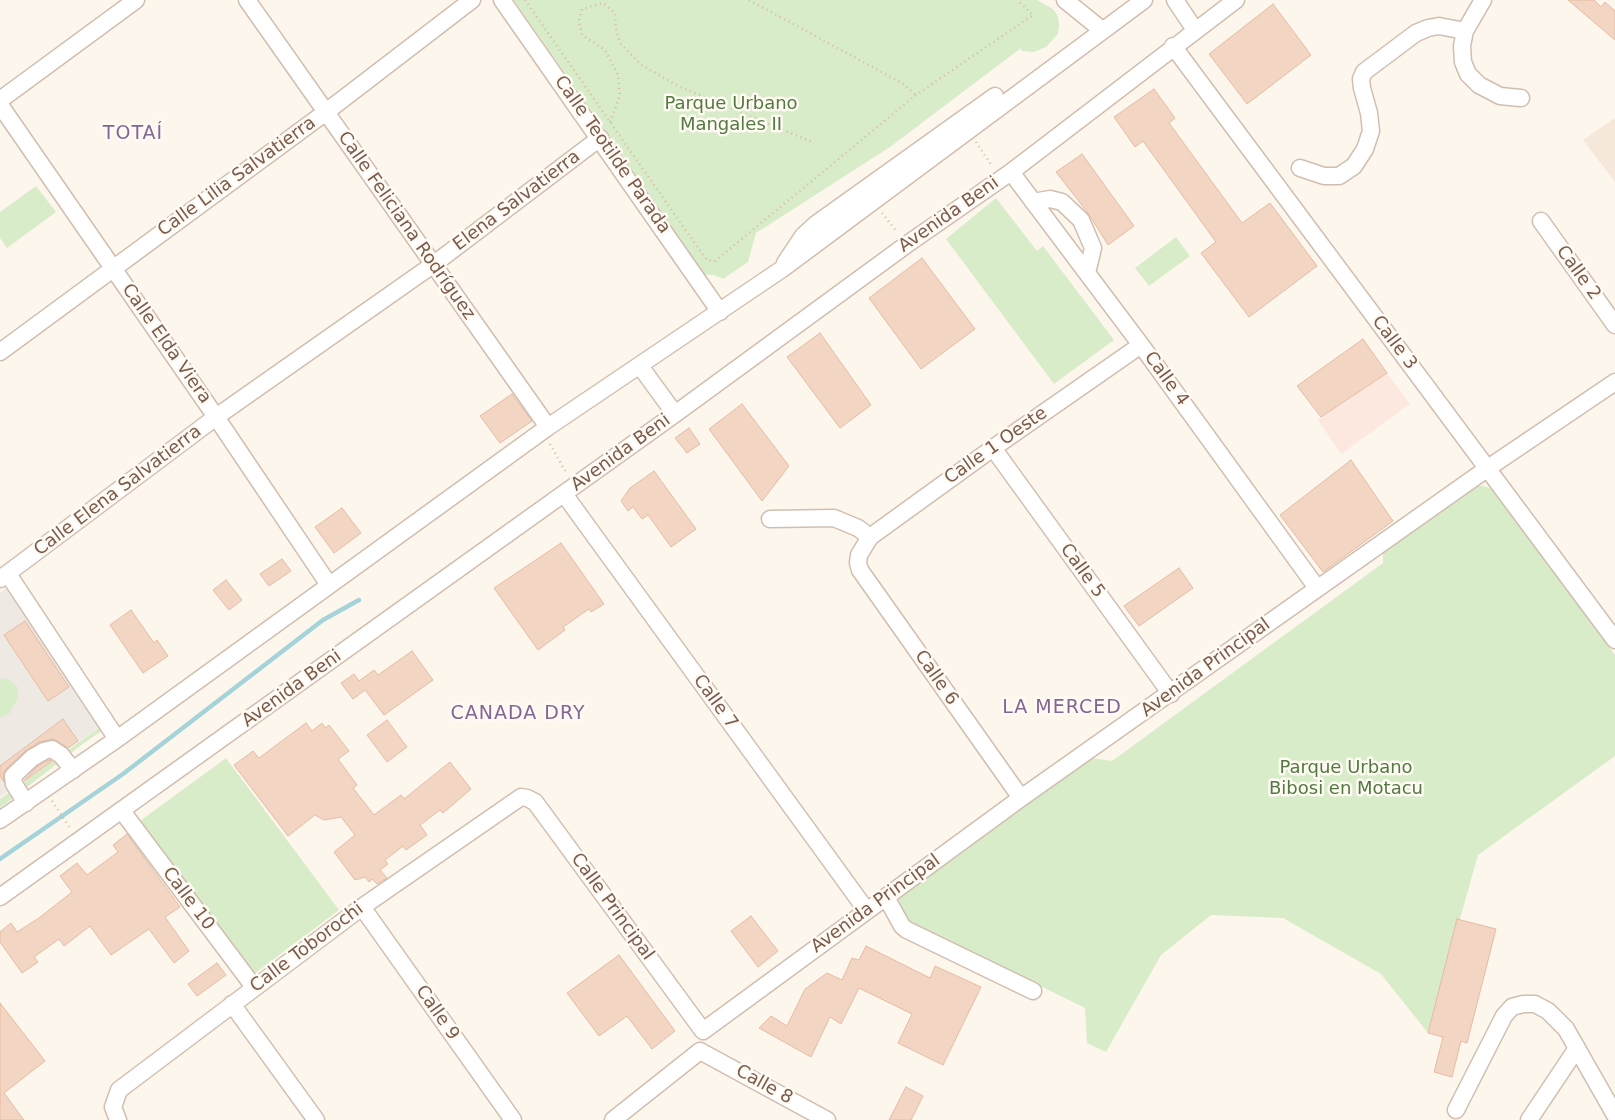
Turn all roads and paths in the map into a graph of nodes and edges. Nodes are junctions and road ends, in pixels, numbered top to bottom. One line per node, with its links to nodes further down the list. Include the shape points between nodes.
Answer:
1 (136, 0): 19 (street)
2 (246, 0): 21 (street, Calle Feliciana Rodríguez)
3 (472, 0): 21 (street, Calle Lilia Salvatierra)
4 (502, 0): 23 (street, Calle Teotilde Parada)
5 (525, 0): 22 (path)
6 (749, 0): 17 (path, via 902,83)
7 (1016, 0): 17 (path, via 1033,15)
8 (1065, 0): 13 (street)
9 (1144, 0): 13 (street)
10 (1175, 0): 14 (street)
11 (1236, 0): 14 (street, Avenida Beni)
12 (1483, 0): 15 (street)
13 (1102, 30): 36 (street)
14 (1195, 30): 16 (street, Avenida Beni)
15 (1465, 32): 18 (street, via 1463,62 1468,74 1478,85 1500,96); 26 (street, via 1439,26 1428,28 1416,33 1364,72 1362,88 1371,132 1354,166 1339,176 1324,176)
16 (1173, 46): 28 (street, Avenida Beni); 46 (street, Calle 3)
17 (916, 95): 22 (path, via 715,260 707,260)
18 (1521, 98)
19 (0, 100)
20 (0, 105): 34 (street, Calle Elda Viera)
21 (326, 112): 33 (street, Calle Feliciana Rodríguez); 34 (street, Calle Lilia Salvatierra)
22 (610, 122): 25 (path, via 620,96 618,75 605,50 582,35 579,20 582,9 603,3 615,14 621,44 640,64 678,86)
23 (600, 138): 33 (street, Elena Salvatierra); 36 (street, Calle Teotilde Parada)
24 (974, 139): 27 (path)
25 (812, 142)
26 (1300, 168)
27 (995, 170)
28 (1011, 172): 29 (street, Calle 4); 42 (street, Avenida Beni)
29 (1033, 202): 35 (street, Calle 4); 35 (street, via 1050,199 1062,202 1081,220 1093,248)
30 (879, 209): 32 (path)
31 (1541, 221): 37 (street, Calle 2)
32 (898, 234)
33 (434, 264): 43 (street, Calle Elena Salvatierra); 44 (street, Calle Feliciana Rodríguez)
34 (113, 268): 39 (street, Calle Lilia Salvatierra); 43 (street, Calle Elda Viera)
35 (1087, 273): 38 (street, Calle 4)
36 (720, 312): 40 (street)
37 (1615, 325)
38 (1141, 345): 45 (street, Calle 1 Oeste); 53 (street, Calle 4)
39 (0, 352)
40 (640, 366): 42 (street); 44 (street)
41 (1615, 382): 46 (street, Avenida Principal)
42 (675, 414): 47 (street, Avenida Beni)
43 (216, 417): 51 (street, Calle Elena Salvatierra); 52 (street, Calle Elda Viera)
44 (546, 430): 47 (path); 52 (street)
45 (993, 448): 49 (street, Calle 1 Oeste); 55 (street, Calle 5)
46 (1488, 468): 53 (street, Avenida Principal); 54 (street, Calle 3)
47 (569, 490): 62 (street, Avenida Beni); 69 (street, Calle 7)
48 (770, 519): 49 (street, via 834,518)
49 (870, 537): 50 (street, Calle 1 Oeste)
50 (859, 555): 59 (street, Calle 6, via 860,570)
51 (4, 577): 56 (street)
52 (329, 585): 56 (street)
53 (1317, 588): 55 (street, Avenida Principal)
54 (1615, 640)
55 (1171, 694): 59 (street, Avenida Principal)
56 (117, 739): 57 (street)
57 (73, 770): 61 (street); 61 (street, via 52,749 32,758 13,776)
58 (49, 797): 65 (path)
59 (1021, 798): 67 (street, Avenida Principal)
60 (513, 802): 68 (street, Calle Toborochi); 73 (street, Calle Principal, via 521,797 535,802)
61 (24, 805): 63 (street); 64 (street)
62 (122, 811): 66 (street, Avenida Beni); 70 (street, Calle 10)
63 (0, 820)
64 (0, 825)
65 (72, 832)
66 (0, 897)
67 (886, 897): 69 (street, Avenida Principal); 71 (street, via 907,930)
68 (362, 907): 70 (street, Calle Toborochi); 80 (street, Calle 9)
69 (867, 911): 73 (street, Avenida Principal)
70 (254, 987): 72 (street, Calle Toborochi)
71 (1033, 991)
72 (232, 1004): 77 (street, Calle Toborochi, via 119,1090); 79 (street)
73 (703, 1031): 75 (street)
74 (1577, 1048): 76 (street, via 1566,1029 1548,1011 1534,1004 1512,1007 1504,1016); 78 (street); 83 (street)
75 (700, 1051): 81 (street); 82 (street, Calle 8)
76 (1456, 1110)
77 (115, 1114)
78 (1615, 1115)
79 (316, 1120)
80 (513, 1120)
81 (613, 1120)
82 (827, 1120)
83 (1529, 1120)

